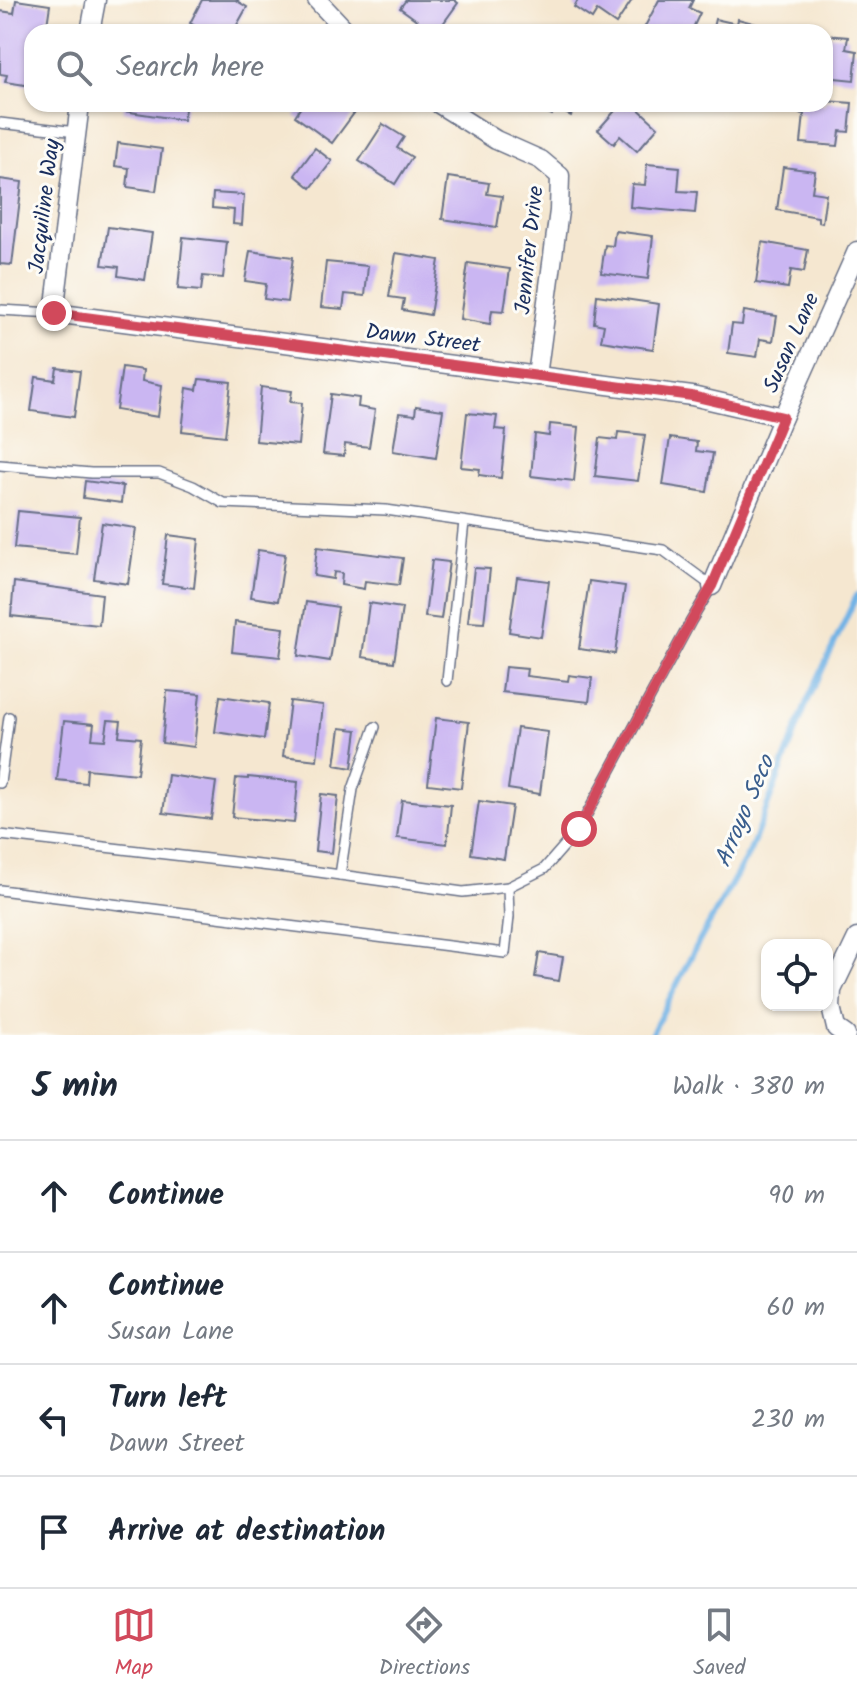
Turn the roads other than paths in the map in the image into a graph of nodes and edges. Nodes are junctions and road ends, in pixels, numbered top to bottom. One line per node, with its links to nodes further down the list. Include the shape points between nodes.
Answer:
1 (96, 0): 3 (street)
2 (317, 0): 4 (street)
3 (92, 24)
4 (340, 24)
5 (79, 112): 8 (street, Jacquiline Way)
6 (452, 112): 12 (street, Jennifer Drive, via 541,160 560,176)
7 (0, 123): 8 (lane)
8 (76, 132): 11 (street, Jacquiline Way)
9 (857, 251): 13 (street, Susan Lane)
10 (0, 310): 11 (lane)
11 (54, 313): 12 (street, Dawn Street)
12 (537, 376): 13 (street, Dawn Street, via 692,396)
13 (783, 417): 16 (street, Susan Lane)
14 (0, 465): 15 (lane, via 159,473 223,503 386,510)
15 (464, 522): 16 (lane, via 663,550); 17 (lane)
16 (712, 586): 23 (lane, via 579,829 544,869)
17 (447, 681)
18 (9, 717): 20 (lane)
19 (375, 727): 22 (lane, via 353,789)
20 (0, 783)
21 (0, 835): 22 (lane)
22 (340, 875): 23 (lane, via 463,892)
23 (508, 887): 24 (lane, via 505,953)
24 (0, 890)
25 (857, 938): 26 (street, via 832,990 836,1028)
26 (846, 1035)

